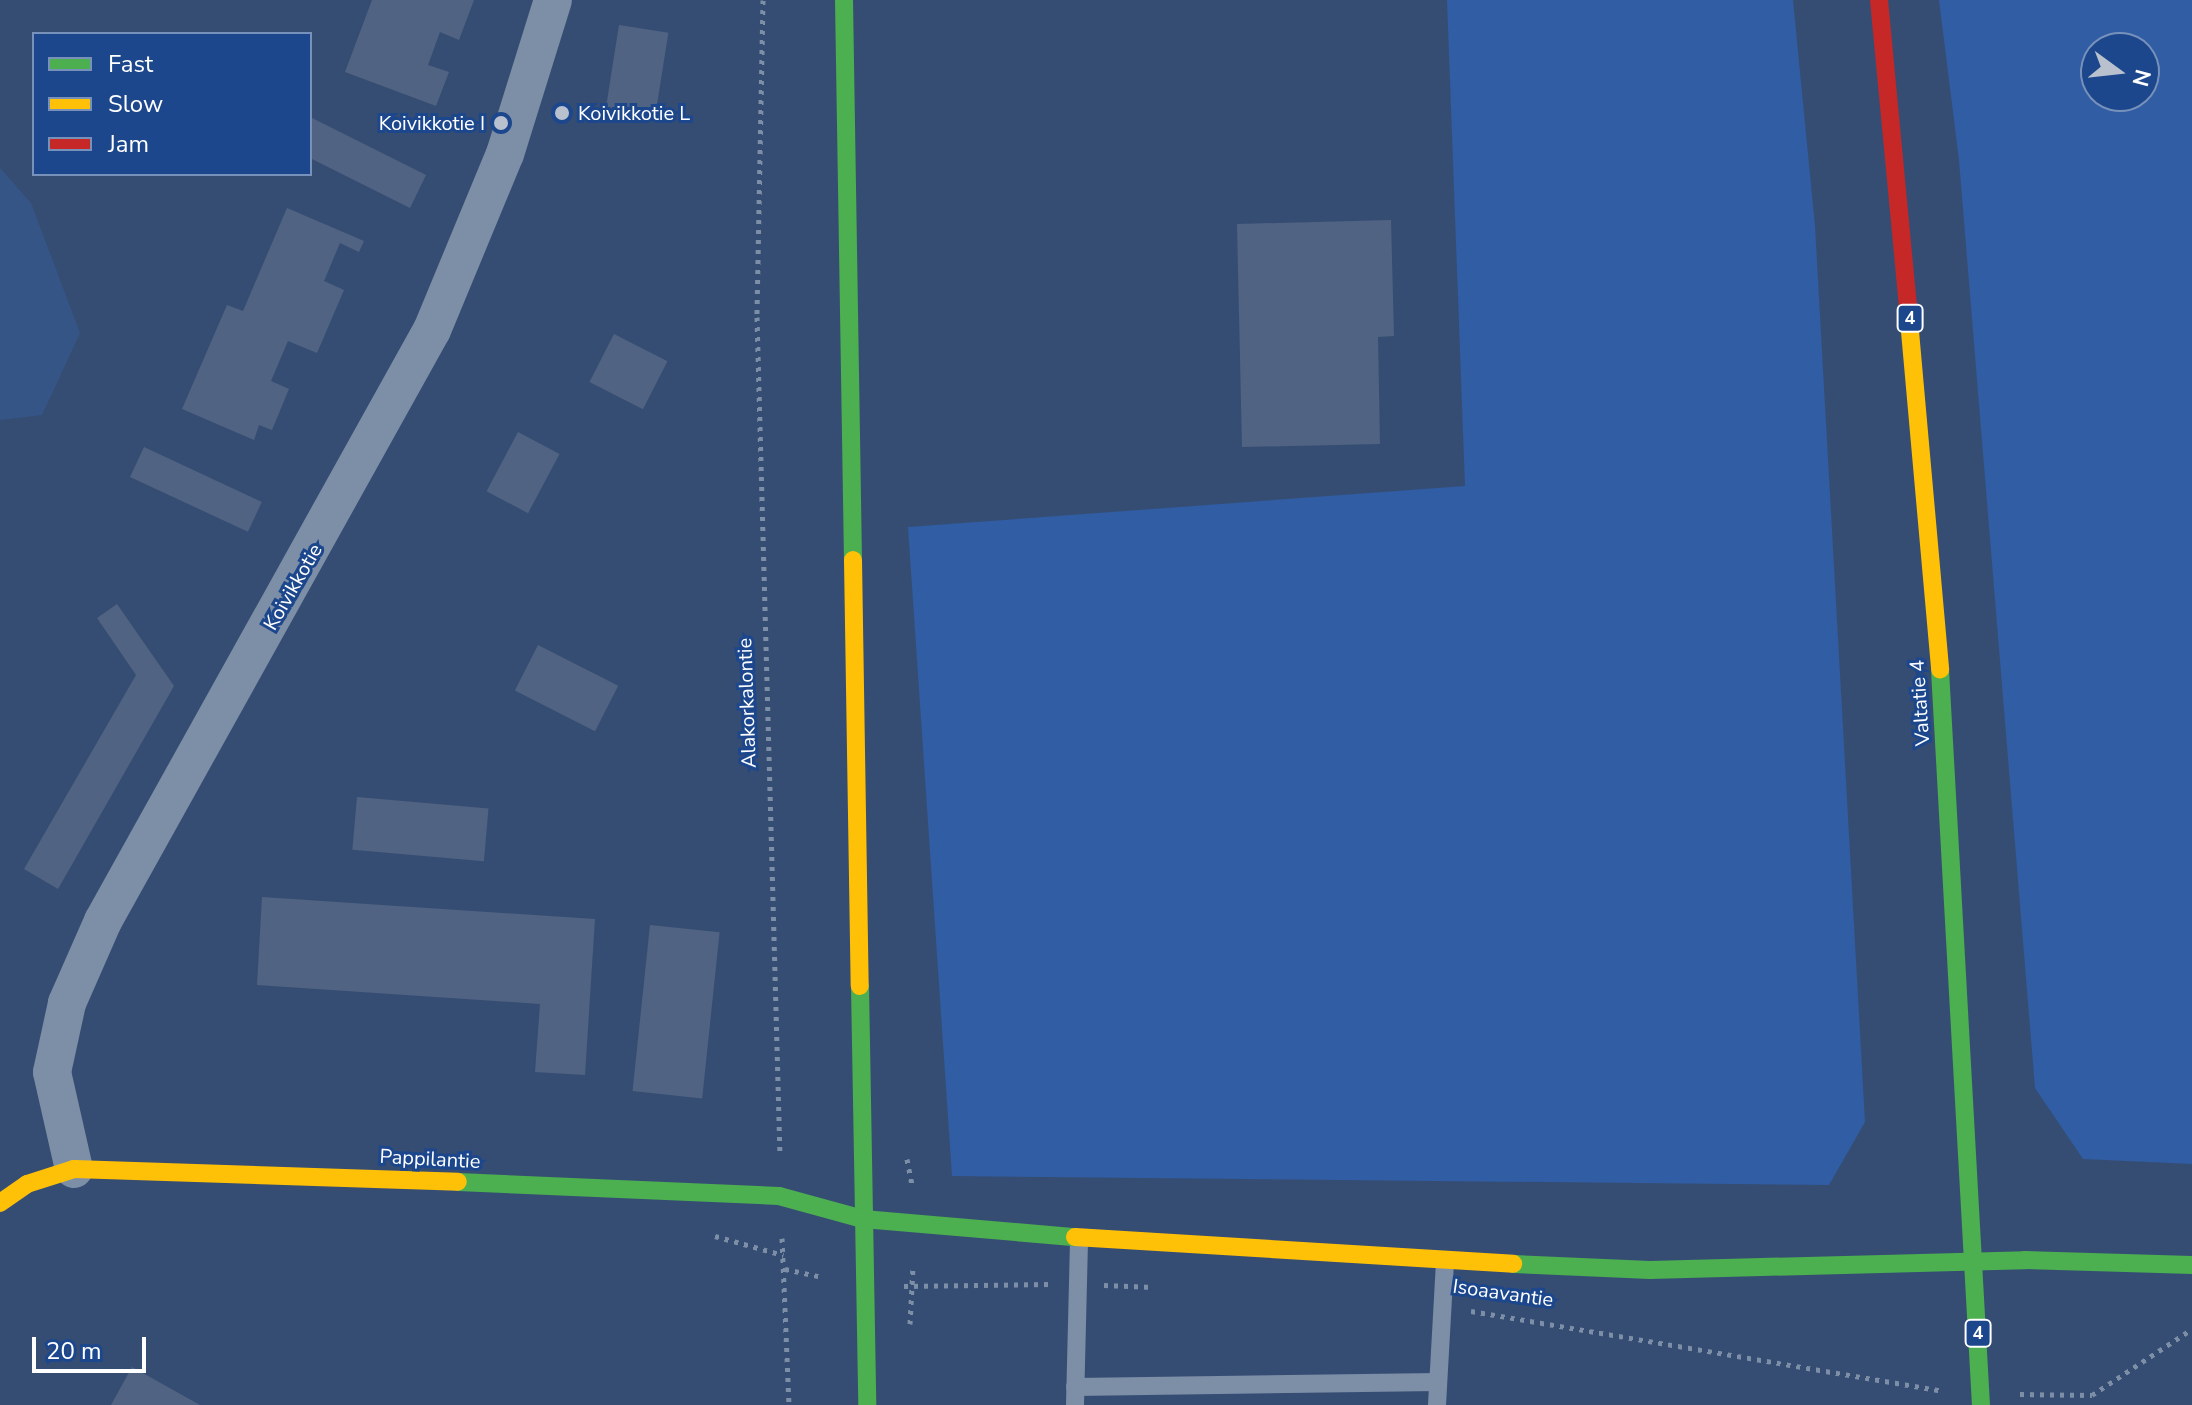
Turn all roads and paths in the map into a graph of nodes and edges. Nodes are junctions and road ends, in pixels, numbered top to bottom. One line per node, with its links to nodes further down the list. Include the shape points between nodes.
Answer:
1 (553, 0): 5 (street, Koivikkotie, via 505,154 432,330 103,921 67,1003 52,1072)
2 (763, 0): 6 (path, Alakorkalontie, via 757,317)
3 (844, 0): 8 (main road)
4 (1879, 0): 11 (main road, Valtatie 4 / 4, via 1938,636)
5 (74, 1169): 6 (main road, Pappilantie); 7 (main road, Pappilantie, via 27,1184)
6 (779, 1196): 8 (main road, Pappilantie); 13 (path, Alakorkalontie)
7 (0, 1203)
8 (863, 1219): 9 (main road, Isoaavantie); 15 (main road)
9 (1079, 1235): 10 (main road, Isoaavantie); 14 (lane)
10 (1445, 1261): 11 (main road, Isoaavantie, via 1650,1270); 17 (lane)
11 (1976, 1261): 12 (main road, Isoaavantie); 21 (main road, Valtatie 4 / 4)
12 (2192, 1265)
13 (785, 1269): 15 (path); 22 (path, Alakorkalontie)
14 (1077, 1283): 15 (path); 16 (path); 20 (lane)
15 (865, 1286): 23 (main road)
16 (1169, 1288)
17 (1443, 1307): 19 (lane); 21 (path, Isoaavantie, via 1591,1327)
18 (2192, 1329): 21 (path, Isoaavantie, via 2092,1395)
19 (1438, 1382): 20 (lane); 24 (lane)
20 (1075, 1396)
21 (1980, 1399)
22 (789, 1405)
23 (867, 1405)
24 (1437, 1405)

